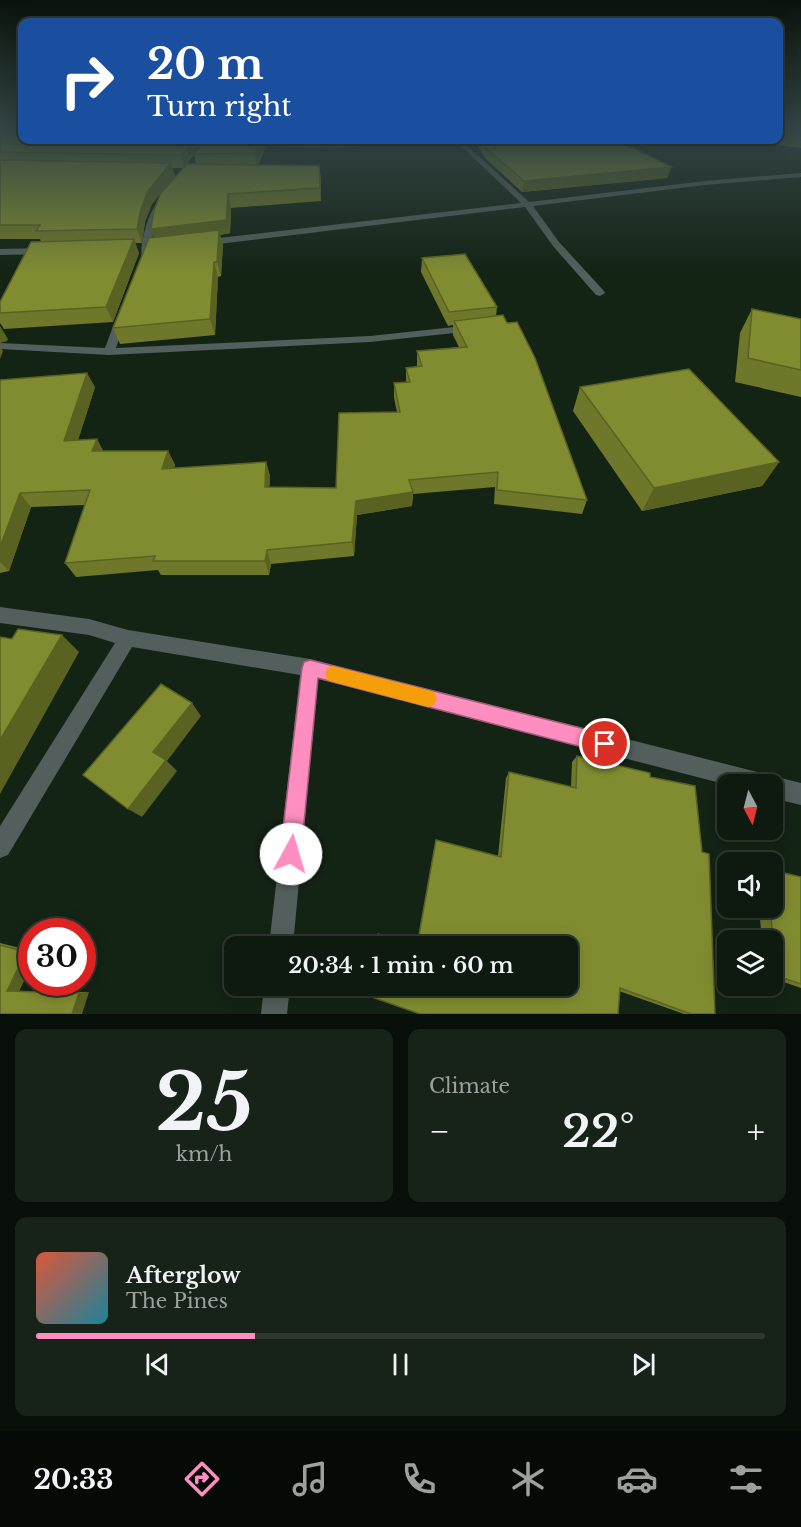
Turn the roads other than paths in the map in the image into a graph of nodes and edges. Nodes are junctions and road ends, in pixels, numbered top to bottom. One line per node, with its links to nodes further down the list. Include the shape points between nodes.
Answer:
1 (500, 179): 4 (street)
2 (749, 179): 4 (street)
3 (163, 195): 8 (street, via 150,227)
4 (529, 206): 5 (street); 12 (street)
5 (190, 244)
6 (159, 247): 8 (street)
7 (136, 248): 8 (street)
8 (148, 248): 11 (street)
9 (57, 250): 10 (street)
10 (0, 252)
11 (140, 269)
12 (600, 293)
13 (124, 310): 16 (street)
14 (489, 326): 16 (street, via 370,339)
15 (0, 345): 16 (street)
16 (109, 352)
17 (0, 615): 18 (street, via 89,627)
18 (128, 638): 19 (street); 23 (street)
19 (310, 668): 20 (street); 24 (street)
20 (725, 774)
21 (783, 790): 22 (street)
22 (801, 794)
23 (0, 848)
24 (282, 936)
25 (276, 996): 26 (street)
26 (274, 1014)

